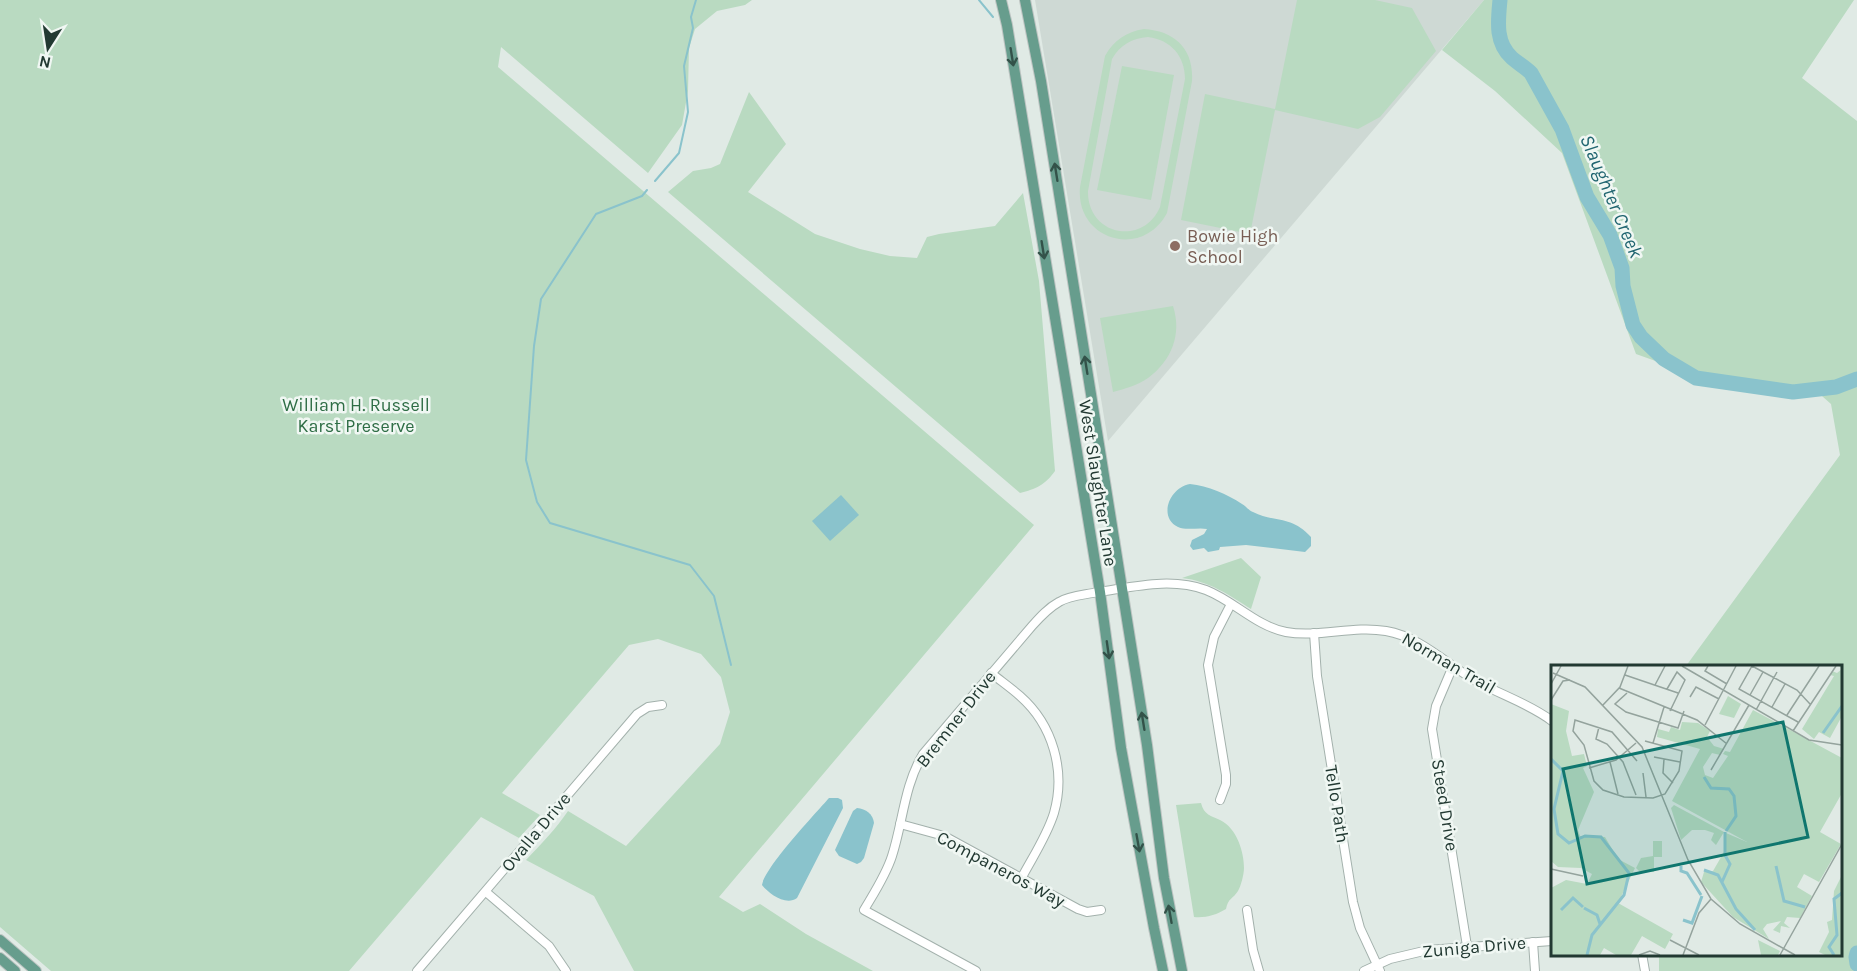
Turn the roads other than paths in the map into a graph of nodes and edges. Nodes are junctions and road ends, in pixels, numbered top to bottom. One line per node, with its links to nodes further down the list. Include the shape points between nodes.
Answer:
1 (1001, 0): 4 (main road, West Slaughter Lane)
2 (1025, 0): 3 (main road, West Slaughter Lane)
3 (1029, 21): 4 (main road); 5 (main road, West Slaughter Lane, one-way to 3)
4 (1007, 25): 6 (main road, West Slaughter Lane, one-way to 6)
5 (1121, 589): 6 (street, Norman Trail); 7 (street, Norman Trail, via 1177,584 1206,590); 16 (main road, West Slaughter Lane, one-way to 5)
6 (1100, 592): 10 (street, Bremner Drive, via 1059,601); 17 (main road, West Slaughter Lane, one-way to 17, via 1121,748)
7 (1231, 604): 8 (street, Norman Trail, via 1285,632); 13 (street, via 1214,637 1208,665 1226,775)
8 (1314, 633): 9 (street, Norman Trail, via 1387,631 1411,638); 27 (street, Tello Path, via 1317,676 1353,902)
9 (1453, 666): 12 (street, Norman Trail); 24 (street, Steed Drive, via 1436,706 1432,729)
10 (991, 673): 14 (street, Bremner Drive, via 917,764); 15 (street, via 1036,713 1051,739 1058,767 1054,814)
11 (662, 705): 18 (street, Ovalla Drive, via 637,714)
12 (1551, 720)
13 (1220, 800)
14 (900, 824): 15 (street, Companeros Way, via 944,836); 32 (street, Bremner Drive, via 890,863 864,910)
15 (1021, 879): 19 (street, Companeros Way, via 1078,909)
16 (1165, 887): 17 (main road); 34 (main road, West Slaughter Lane, one-way to 16)
17 (1147, 888): 33 (main road, West Slaughter Lane)
18 (486, 892): 30 (street, Ovalla Drive); 31 (street, via 549,946)
19 (1101, 910)
20 (1247, 910): 35 (street)
21 (0, 940): 29 (main road)
22 (1551, 941): 23 (street, Zuniga Drive)
23 (1533, 942): 24 (street, Zuniga Drive); 37 (street)
24 (1467, 946): 27 (street, Zuniga Drive, via 1411,953)
25 (1642, 956): 38 (street)
26 (0, 958): 28 (main road)
27 (1378, 968): 36 (street, Zuniga Drive)
28 (15, 971)
29 (36, 971)
30 (417, 971)
31 (566, 971)
32 (976, 971)
33 (1163, 971)
34 (1182, 971)
35 (1259, 971)
36 (1364, 971)
37 (1535, 971)
38 (1645, 971)

